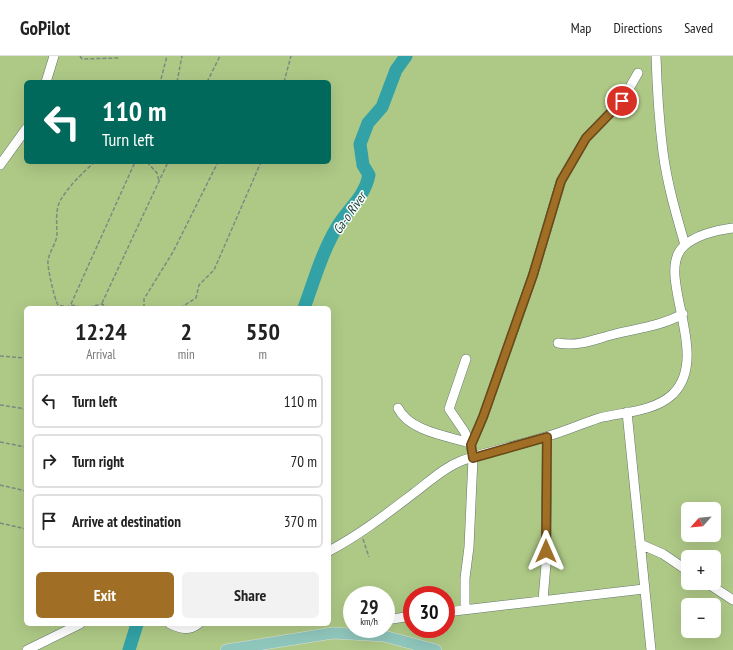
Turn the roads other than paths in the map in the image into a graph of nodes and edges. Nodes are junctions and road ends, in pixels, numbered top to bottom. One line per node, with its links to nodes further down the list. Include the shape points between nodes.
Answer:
1 (54, 56): 4 (street)
2 (656, 56): 8 (street, via 663,152)
3 (638, 73): 15 (street, via 622,101 586,138 561,181 533,275 483,417)
4 (47, 80)
5 (24, 132): 6 (street)
6 (0, 165)
7 (733, 228): 8 (street, via 699,237)
8 (685, 245): 9 (street, via 677,256 675,276 676,295)
9 (683, 314): 10 (street, via 660,324 613,334 587,343); 13 (street, via 687,353 686,368 681,381 674,393 659,404)
10 (558, 343)
11 (466, 359): 15 (street, via 448,409 464,430)
12 (398, 408): 15 (street, via 404,418 418,426)
13 (627, 412): 14 (street); 17 (street)
14 (547, 437): 16 (street); 22 (street, via 546,564)
15 (470, 444): 16 (street)
16 (473, 458): 18 (street, via 449,467 360,534); 24 (street)
17 (640, 544): 19 (street, via 663,554); 20 (street)
18 (331, 550)
19 (681, 566)
20 (644, 589): 22 (street); 34 (street)
21 (718, 590): 23 (street)
22 (543, 600): 24 (street)
23 (733, 600)
24 (465, 609): 25 (street)
25 (455, 611)
26 (76, 626): 31 (street)
27 (178, 626): 28 (street, via 189,629)
28 (194, 626)
29 (343, 630): 30 (street)
30 (333, 633): 32 (main road); 33 (main road, via 384,636)
31 (27, 650)
32 (226, 650)
33 (436, 650)
34 (651, 650)

